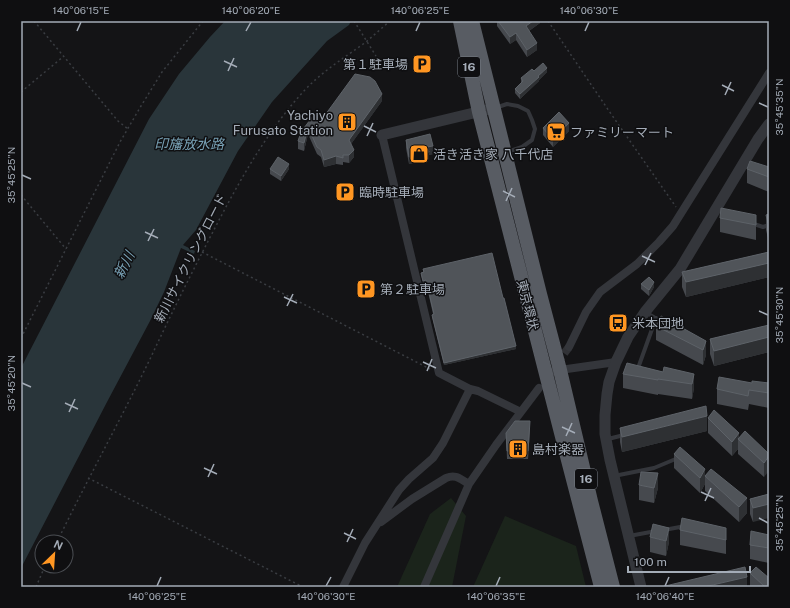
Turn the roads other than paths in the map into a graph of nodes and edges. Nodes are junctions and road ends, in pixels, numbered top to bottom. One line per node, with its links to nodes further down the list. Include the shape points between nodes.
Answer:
1 (460, 21): 5 (highway, 東京環状 / 16)
2 (472, 21): 4 (highway, 東京環状 / 16)
3 (769, 73): 14 (street, via 673,226 637,264 600,292 586,312)
4 (493, 108): 5 (street); 8 (highway, 東京環状 / 16); 8 (lane, via 508,104 518,106 528,111 535,129 532,140 522,148)
5 (479, 112): 7 (street); 17 (highway, 東京環状 / 16)
6 (769, 124): 11 (street, via 680,274)
7 (382, 135): 20 (street, via 439,373)
8 (505, 153): 16 (highway, 東京環状 / 16)
9 (750, 222): 10 (lane)
10 (769, 225)
11 (645, 312): 12 (lane); 15 (street, via 628,337)
12 (656, 318): 13 (lane); 18 (lane, via 637,372)
13 (669, 326)
14 (569, 347)
15 (616, 362): 16 (street); 23 (street, via 606,394)
16 (560, 370): 17 (street); 33 (highway, 東京環状 / 16)
17 (546, 373): 32 (highway, 東京環状 / 16)
18 (645, 373)
19 (539, 388): 21 (street)
20 (470, 389): 21 (street); 27 (street, via 433,458 399,490)
21 (521, 412): 26 (street)
22 (628, 434): 23 (lane)
23 (606, 440): 25 (street)
24 (681, 457): 25 (lane, via 654,468)
25 (614, 476): 29 (street)
26 (468, 484): 27 (street, via 456,477 446,478 412,499); 31 (street)
27 (375, 528): 30 (street)
28 (688, 528): 29 (lane, via 680,526)
29 (629, 536): 34 (street)
30 (343, 587)
31 (424, 587)
32 (601, 587)
33 (613, 587)
34 (641, 587)

